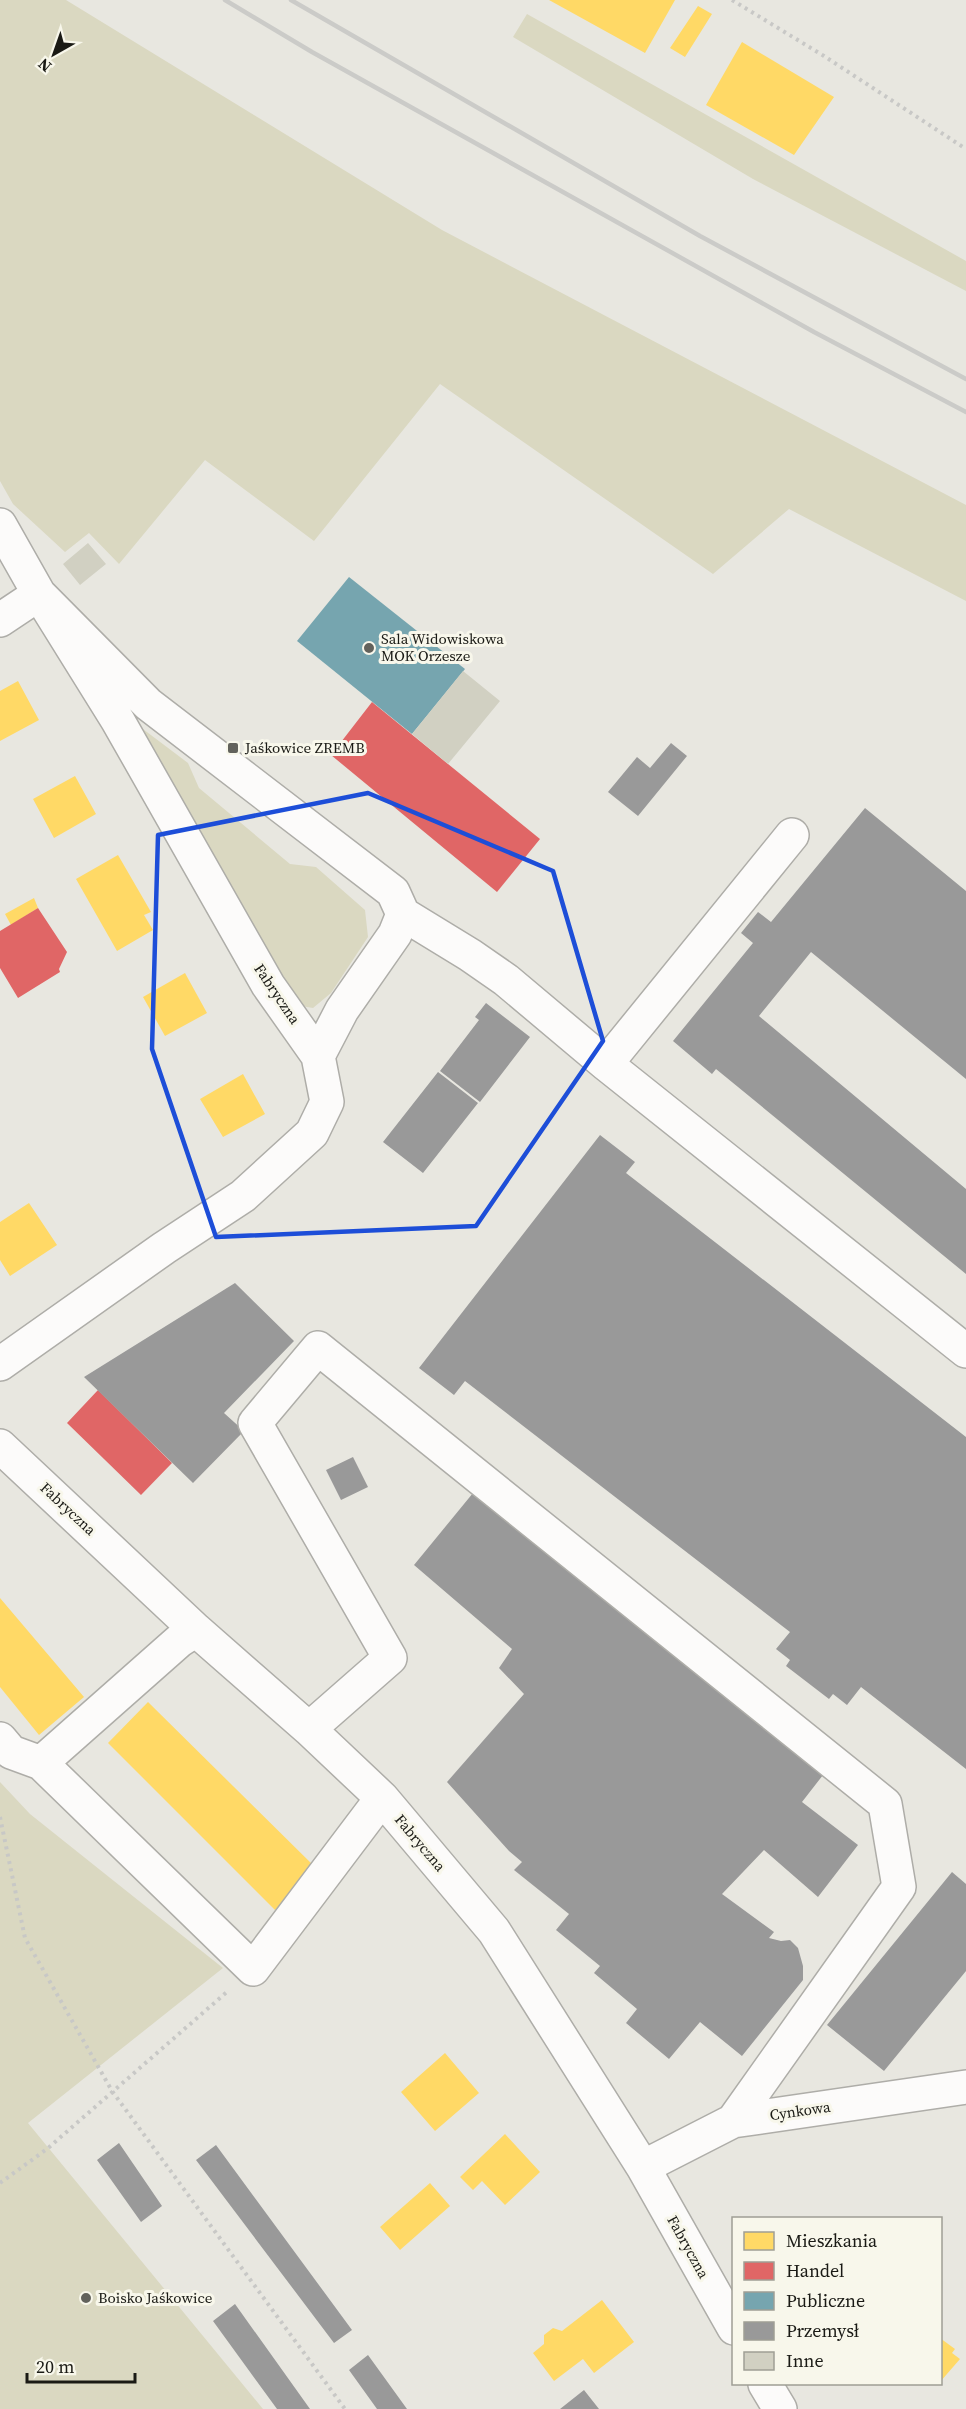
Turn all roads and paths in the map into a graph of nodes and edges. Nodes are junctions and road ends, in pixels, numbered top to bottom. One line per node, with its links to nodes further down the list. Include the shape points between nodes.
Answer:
1 (732, 0): 2 (path)
2 (966, 149)
3 (0, 525): 4 (street, Fabryczna)
4 (39, 594): 5 (street); 7 (street, via 148,704 393,892); 8 (street, Fabryczna, via 118,721 268,985)
5 (0, 620)
6 (792, 835): 9 (street)
7 (403, 914): 8 (street, via 395,934 342,1010); 9 (street, via 506,980)
8 (318, 1056): 11 (street, Fabryczna, via 327,1102 312,1133 243,1196)
9 (606, 1064): 10 (street)
10 (966, 1351)
11 (0, 1364)
12 (0, 1446): 13 (street, Fabryczna)
13 (196, 1629): 14 (street, Fabryczna); 16 (street)
14 (309, 1729): 17 (street, Fabryczna); 22 (street, via 390,1658 255,1423 318,1348 885,1804 898,1887)
15 (0, 1738): 16 (street, via 11,1752)
16 (41, 1763): 19 (street)
17 (382, 1798): 19 (street); 23 (street, Fabryczna, via 494,1931)
18 (0, 1817): 21 (path, via 26,1938)
19 (254, 1968): 21 (path)
20 (966, 2087): 22 (street, Cynkowa)
21 (112, 2091): 24 (path, via 47,2148); 26 (path)
22 (734, 2121): 23 (street, Cynkowa)
23 (643, 2167): 25 (street, Fabryczna)
24 (0, 2182)
25 (732, 2324)
26 (345, 2409)

